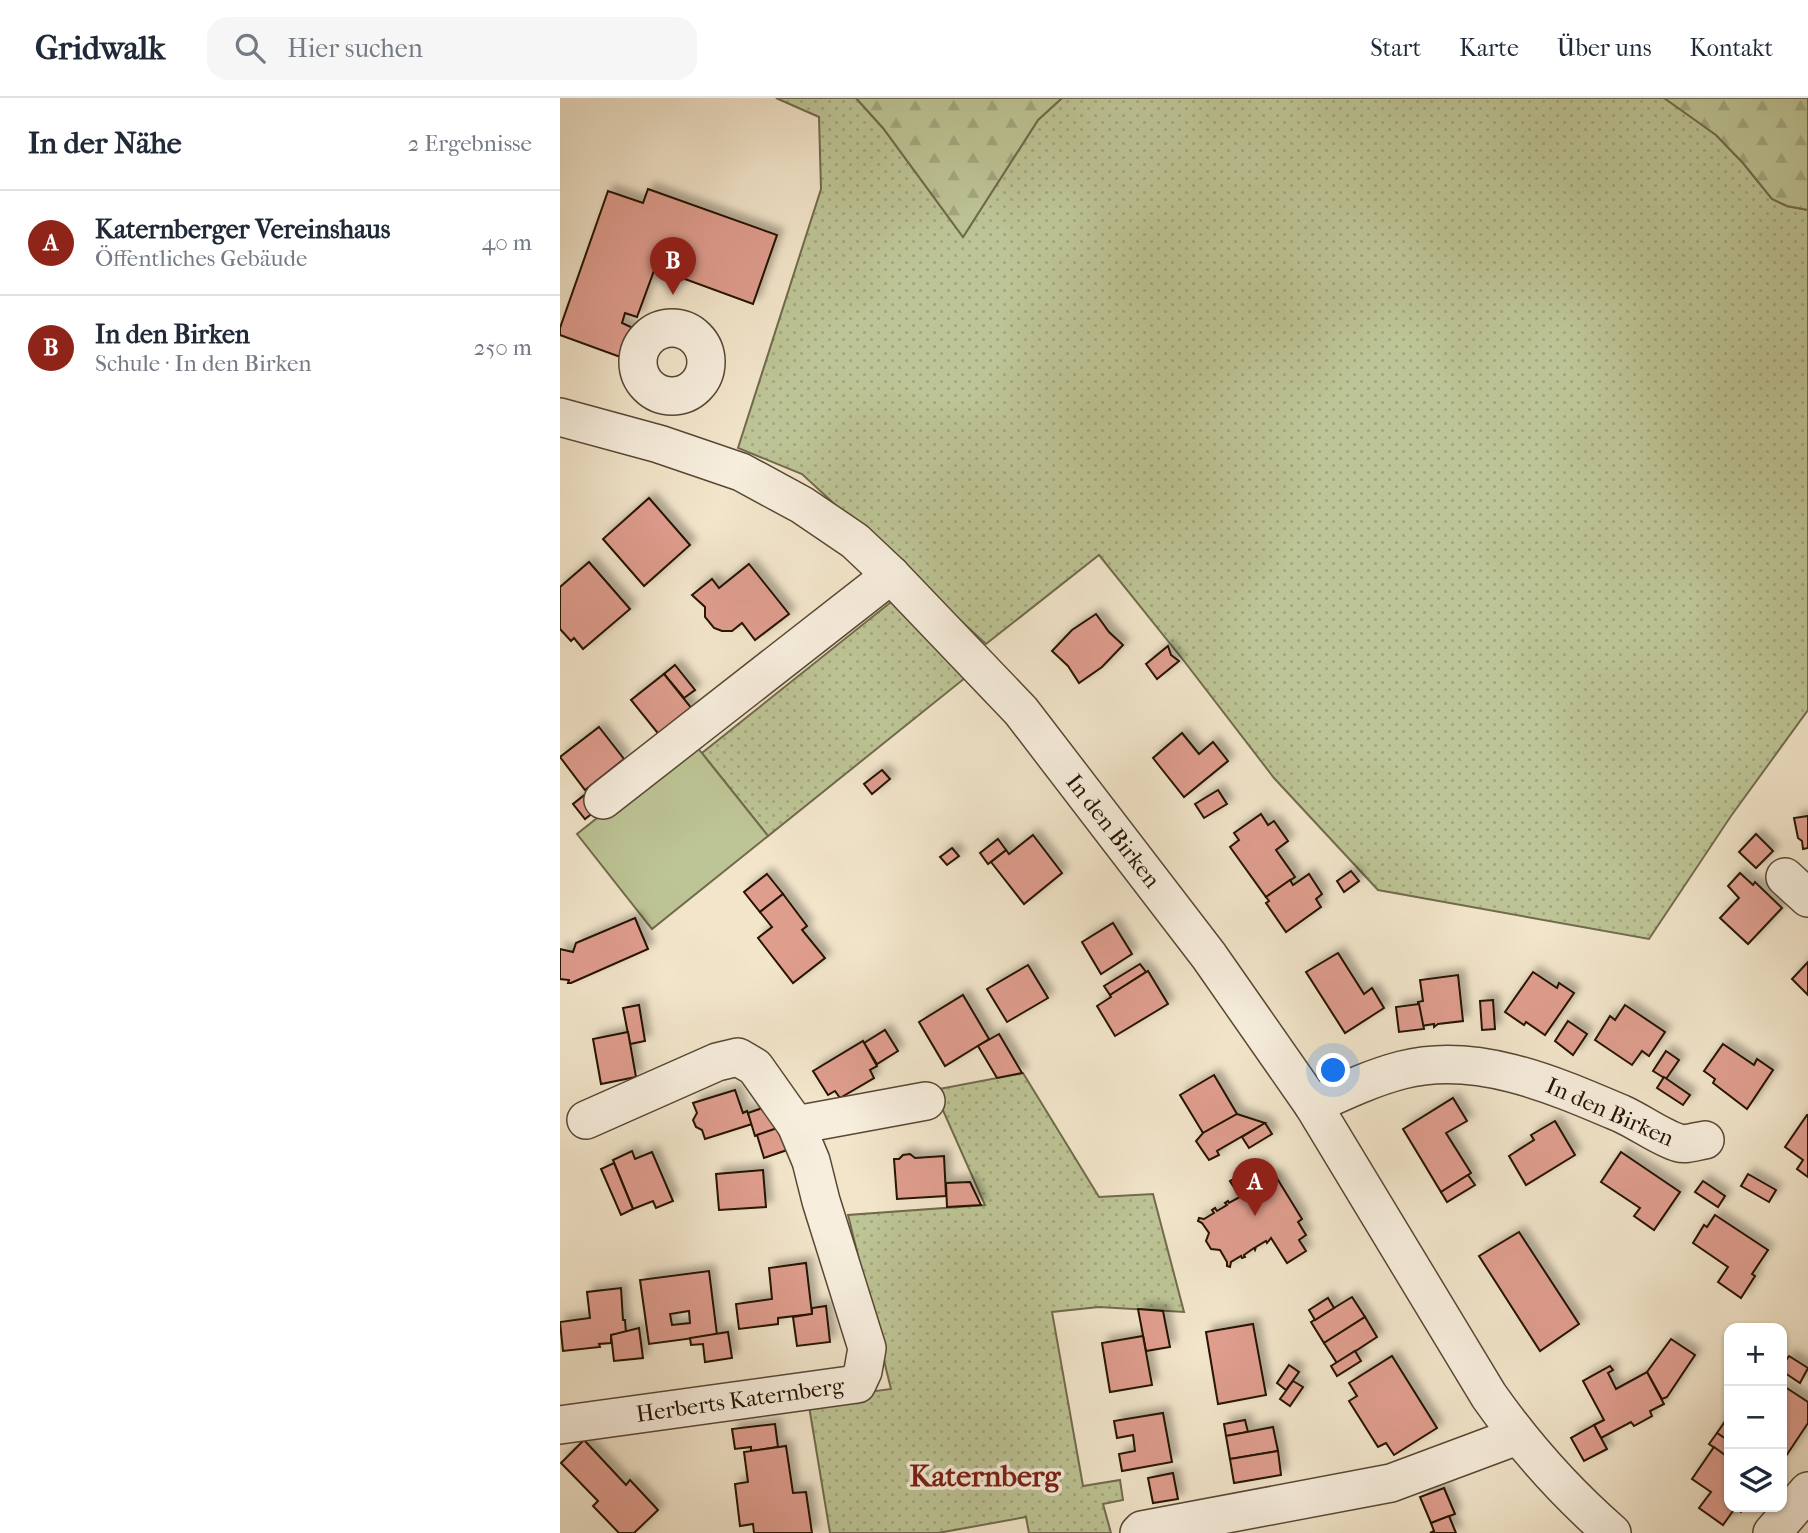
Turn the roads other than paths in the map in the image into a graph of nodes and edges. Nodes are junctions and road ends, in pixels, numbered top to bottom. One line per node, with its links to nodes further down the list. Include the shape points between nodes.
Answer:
1 (658, 394): 3 (street, via 650,403)
2 (560, 417): 3 (street, In den Birken)
3 (640, 439): 4 (street, In den Birken, via 741,472 802,505 855,541)
4 (891, 575): 5 (street); 7 (street, In den Birken, via 1021,711 1209,956)
5 (603, 800)
6 (926, 1101): 9 (street)
7 (1312, 1105): 10 (street, In den Birken, via 1404,1070 1440,1065 1481,1067 1561,1088 1680,1144); 12 (street, In den Birken)
8 (586, 1119): 9 (street, Herberts Katernberg, via 738,1057 755,1067)
9 (796, 1125): 11 (street, Herberts Katernberg, via 867,1349 858,1384)
10 (1705, 1140)
11 (560, 1425)
12 (1517, 1436): 14 (street, via 1391,1483); 15 (street, In den Birken, via 1574,1500)
13 (1808, 1491): 16 (street)
14 (1139, 1533)
15 (1612, 1533)
16 (1772, 1533)

